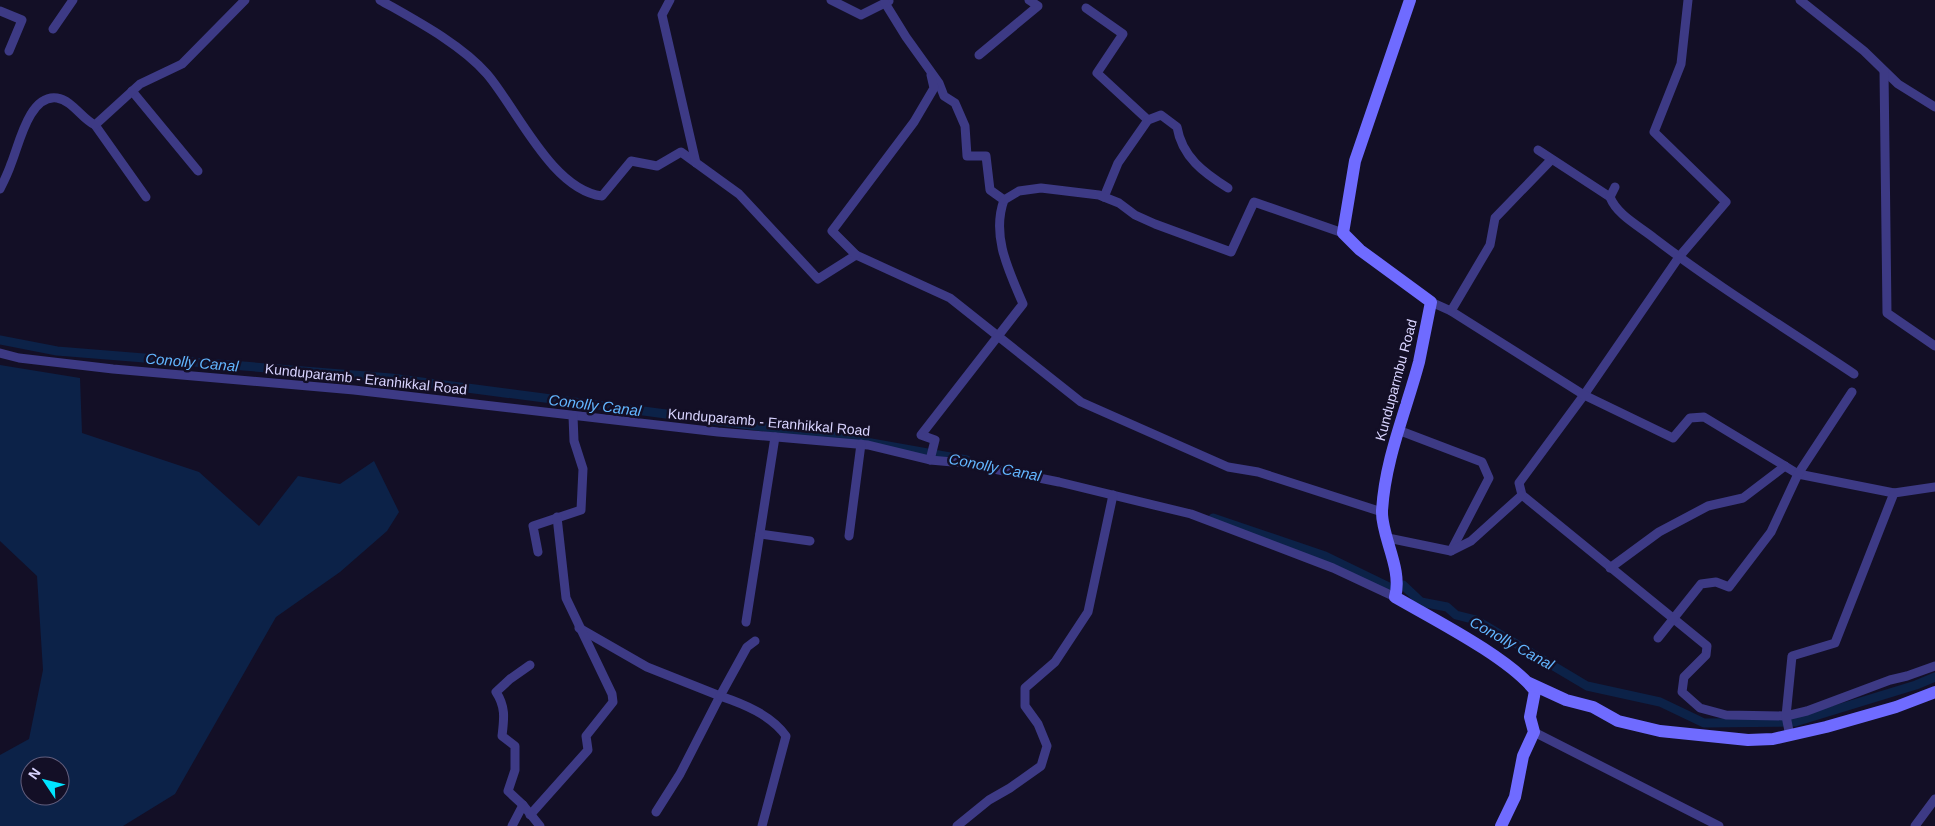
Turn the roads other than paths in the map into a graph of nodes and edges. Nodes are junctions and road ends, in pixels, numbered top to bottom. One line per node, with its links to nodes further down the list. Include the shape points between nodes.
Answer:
1 (73, 0): 13 (street)
2 (245, 0): 18 (street, via 182,64)
3 (380, 0): 24 (street, via 444,37 487,74 522,127 560,174 594,195 602,196 631,161 658,166 681,152)
4 (670, 0): 24 (street, via 662,14)
5 (831, 0): 9 (street, via 861,15)
6 (1029, 0): 15 (street, via 1038,6)
7 (1410, 0): 33 (main road, via 1355,161)
8 (1688, 0): 35 (street, via 1681,64 1654,132 1726,202)
9 (888, 1): 17 (street, via 906,37)
10 (1804, 1): 16 (street)
11 (1086, 8): 20 (street, via 1123,34 1097,73)
12 (0, 11): 14 (street, via 22,20)
13 (54, 29)
14 (9, 51)
15 (979, 55)
16 (1884, 71): 19 (street); 39 (street, via 1887,313)
17 (930, 72): 32 (street, via 944,96 956,103 965,126 967,156 986,156 990,190); 34 (street, via 934,88 914,122 832,231)
18 (132, 91): 21 (street); 25 (street)
19 (1935, 108)
20 (1148, 120): 27 (street, via 1162,115 1177,127 1180,143 1195,164); 31 (street, via 1118,163)
21 (95, 125): 28 (street, via 67,102 56,98 46,100 31,114); 30 (street)
22 (1538, 150): 23 (street)
23 (1551, 160): 29 (street); 37 (street, via 1495,218 1490,245)
24 (696, 163): 34 (street, via 739,194 818,279)
25 (198, 171)
26 (1615, 187): 29 (street)
27 (1228, 188)
28 (0, 189)
29 (1610, 196): 35 (street, via 1614,205 1627,217)
30 (146, 197)
31 (1104, 197): 32 (street, via 1041,188 1019,191); 33 (street, via 1155,224 1231,252 1254,202)
32 (1004, 200): 38 (street, via 1000,210 1002,255 1023,304)
33 (1343, 234): 36 (main road)
34 (856, 254): 38 (street, via 950,298)
35 (1679, 257): 41 (street); 43 (street)
36 (1431, 302): 37 (street); 45 (main road, Kunduparmbu Road)
37 (1450, 311): 43 (street)
38 (997, 334): 48 (street, via 921,435 935,440); 55 (street, via 1080,402 1228,467 1258,472)
39 (1935, 346)
40 (0, 353): 44 (street, Kunduparamb - Eranhikkal Road, via 113,369 354,390)
41 (1854, 374)
42 (1852, 392): 50 (street)
43 (1584, 395): 49 (street, via 1673,438 1690,418 1704,417); 53 (street, via 1519,483)
44 (573, 416): 46 (street, Kunduparamb - Eranhikkal Road); 56 (street, via 574,441 583,469 581,510)
45 (1398, 430): 55 (main road, Kunduparmbu Road); 61 (street, via 1482,462 1489,478)
46 (775, 436): 47 (street, Kunduparamb - Eranhikkal Road); 57 (street)
47 (861, 444): 48 (street, Kunduparamb - Eranhikkal Road); 58 (street)
48 (930, 459): 54 (street, Kunduparamb - Eranhikkal Road, via 989,468)
49 (1785, 466): 50 (street); 63 (street, via 1743,498 1708,506 1659,532)
50 (1798, 474): 52 (street); 65 (street, via 1771,532 1729,587 1716,582 1701,584)
51 (1935, 487): 52 (street)
52 (1894, 493): 75 (street, via 1835,643 1792,656)
53 (1522, 494): 61 (street, via 1471,541); 63 (street)
54 (1113, 495): 64 (street, Kunduparamb - Eranhikkal Road, via 1215,522); 85 (street, via 1088,612 1055,662 1025,688 1025,706 1048,746 1041,766 989,800)
55 (1382, 512): 59 (main road, Kunduparmbu Road)
56 (557, 517): 62 (street, via 533,526); 67 (street, via 566,598)
57 (760, 534): 60 (street); 66 (street)
58 (849, 536)
59 (1388, 538): 61 (street); 64 (main road, Kunduparmbu Road)
60 (810, 541)
61 (1451, 551)
62 (538, 552)
63 (1610, 568): 65 (street)
64 (1395, 589): 72 (main road)
65 (1672, 620): 68 (street); 75 (street, via 1706,646 1706,655 1684,676 1682,692 1700,708 1726,715)
66 (746, 622)
67 (579, 628): 74 (street, via 647,667); 81 (street, via 613,702 586,736 588,750)
68 (1658, 638)
69 (755, 641): 74 (street, via 747,647)
70 (530, 664): 79 (street, via 496,692 505,716 502,736 515,746 515,770 508,790)
71 (1935, 666): 75 (street)
72 (1529, 683): 76 (main road, via 1535,691 1530,717); 77 (main road, via 1566,700 1593,707 1618,721 1660,731 1748,740)
73 (1935, 692): 77 (main road, via 1855,720)
74 (720, 696): 80 (street, via 680,774); 84 (street, via 745,705 780,728 786,736)
75 (1786, 716): 77 (street)
76 (1534, 732): 86 (main road, via 1523,756 1514,797); 87 (street)
77 (1790, 736)
78 (1935, 799): 88 (street)
79 (523, 805): 81 (street); 82 (street)
80 (656, 812)
81 (530, 815): 83 (street)
82 (512, 826)
83 (540, 826)
84 (762, 826)
85 (957, 826)
86 (1502, 826)
87 (1719, 826)
88 (1915, 826)

